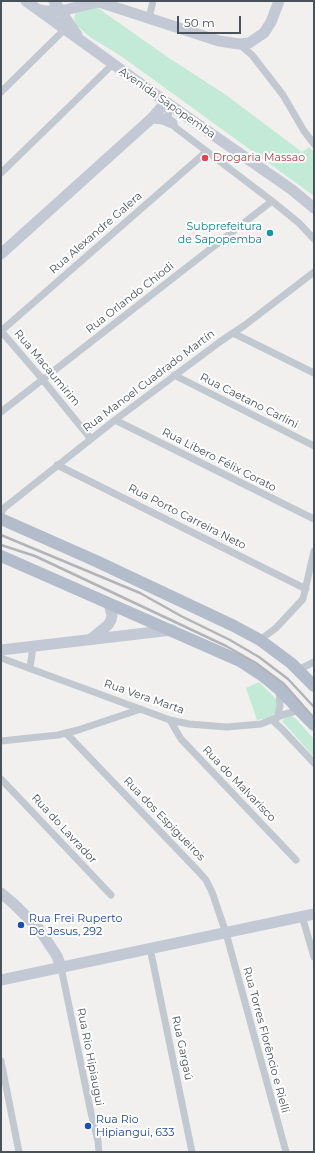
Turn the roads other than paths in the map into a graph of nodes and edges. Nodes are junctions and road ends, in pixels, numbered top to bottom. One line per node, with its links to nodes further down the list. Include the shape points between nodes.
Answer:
1 (26, 1): 6 (street, Avenida Sapopemba)
2 (54, 1): 7 (street, Avenida Sapopemba)
3 (153, 1): 8 (street)
4 (97, 2): 7 (street); 8 (street)
5 (277, 2): 11 (street, via 271,22)
6 (36, 8): 7 (street); 9 (street, Avenida Sapopemba)
7 (60, 11): 10 (street, Avenida Sapopemba)
8 (149, 18): 11 (street, via 219,41)
9 (65, 29): 10 (street, Avenida Sapopemba); 13 (street)
10 (79, 39): 12 (street, Avenida Sapopemba)
11 (250, 46): 18 (street)
12 (112, 64): 14 (street, Avenida Sapopemba); 20 (street)
13 (1, 92)
14 (168, 104): 15 (street, Avenida Sapopemba); 16 (street); 17 (street, via 168,115)
15 (183, 114): 17 (street); 22 (street, Avenida Sapopemba, via 291,188)
16 (152, 118): 17 (street, via 163,119); 24 (street)
17 (174, 126): 19 (street)
18 (314, 144)
19 (206, 152): 21 (street); 26 (street, Rua Alexandre Galera)
20 (1, 173)
21 (272, 201): 23 (street); 30 (street, Rua Orlando Chiodi)
22 (314, 208)
23 (314, 239)
24 (1, 254)
25 (314, 272): 27 (street, Rua Manoel Cuadrado Martín)
26 (1, 331): 30 (street, Rua Macaumirim)
27 (233, 333): 28 (street); 29 (street, Rua Manoel Cuadrado Martín)
28 (314, 373)
29 (174, 375): 32 (street, Rua Manoel Cuadrado Martín); 34 (street, Rua Caetano Carlini)
30 (43, 380): 31 (street, Rua Orlando Chiodi); 33 (street, Rua Macaumirim)
31 (1, 412)
32 (115, 420): 33 (street, Rua Manoel Cuadrado Martín); 38 (street, Rua Líbero Félix Corato)
33 (91, 439): 35 (street, Rua Manoel Cuadrado Martín)
34 (314, 446)
35 (57, 465): 36 (street, Rua Manoel Cuadrado Martín); 41 (street, Rua Porto Carreira Neto)
36 (1, 513)
37 (1, 519): 45 (main road, via 96,561)
38 (314, 519)
39 (314, 551): 41 (street)
40 (1, 556): 42 (main road)
41 (306, 589): 45 (street, via 303,599 294,609)
42 (109, 604): 43 (main road); 44 (street, via 111,620)
43 (172, 630): 44 (street); 53 (main road, via 240,661)
44 (91, 640): 46 (street)
45 (260, 640): 51 (main road)
46 (33, 646): 47 (street); 50 (street)
47 (1, 650)
48 (1, 658): 50 (street, Rua Vera Marta)
49 (314, 662): 51 (street)
50 (30, 668): 54 (street, Rua Vera Marta)
51 (298, 670): 52 (main road)
52 (314, 686)
53 (279, 689): 55 (main road); 56 (street, via 280,706)
54 (141, 709): 57 (street, Rua Vera Marta); 59 (street)
55 (301, 710): 56 (street, Rua Vera Marta); 58 (main road)
56 (274, 719): 57 (street, Rua Vera Marta, via 261,724 227,728); 61 (street)
57 (170, 720): 63 (street, Rua do Malvarisco, via 181,740)
58 (314, 725)
59 (66, 733): 60 (street); 68 (street, Rua dos Espigueiros, via 206,880)
60 (1, 741)
61 (314, 763)
62 (1, 779): 65 (street, Rua do Lavrador)
63 (296, 860)
64 (1, 893): 71 (street, via 39,930 57,956)
65 (111, 895)
66 (314, 914): 67 (street)
67 (302, 916): 68 (street); 70 (street)
68 (226, 933): 69 (street); 77 (street, Rua Torres Florêncio e Rielli)
69 (150, 948): 71 (street); 76 (street, Rua Gargaú)
70 (314, 957)
71 (61, 967): 72 (street); 75 (street, Rua Rio Hipiaugui)
72 (1, 980)
73 (1, 1061): 74 (street)
74 (20, 1152)
75 (99, 1152)
76 (192, 1152)
77 (286, 1152)

